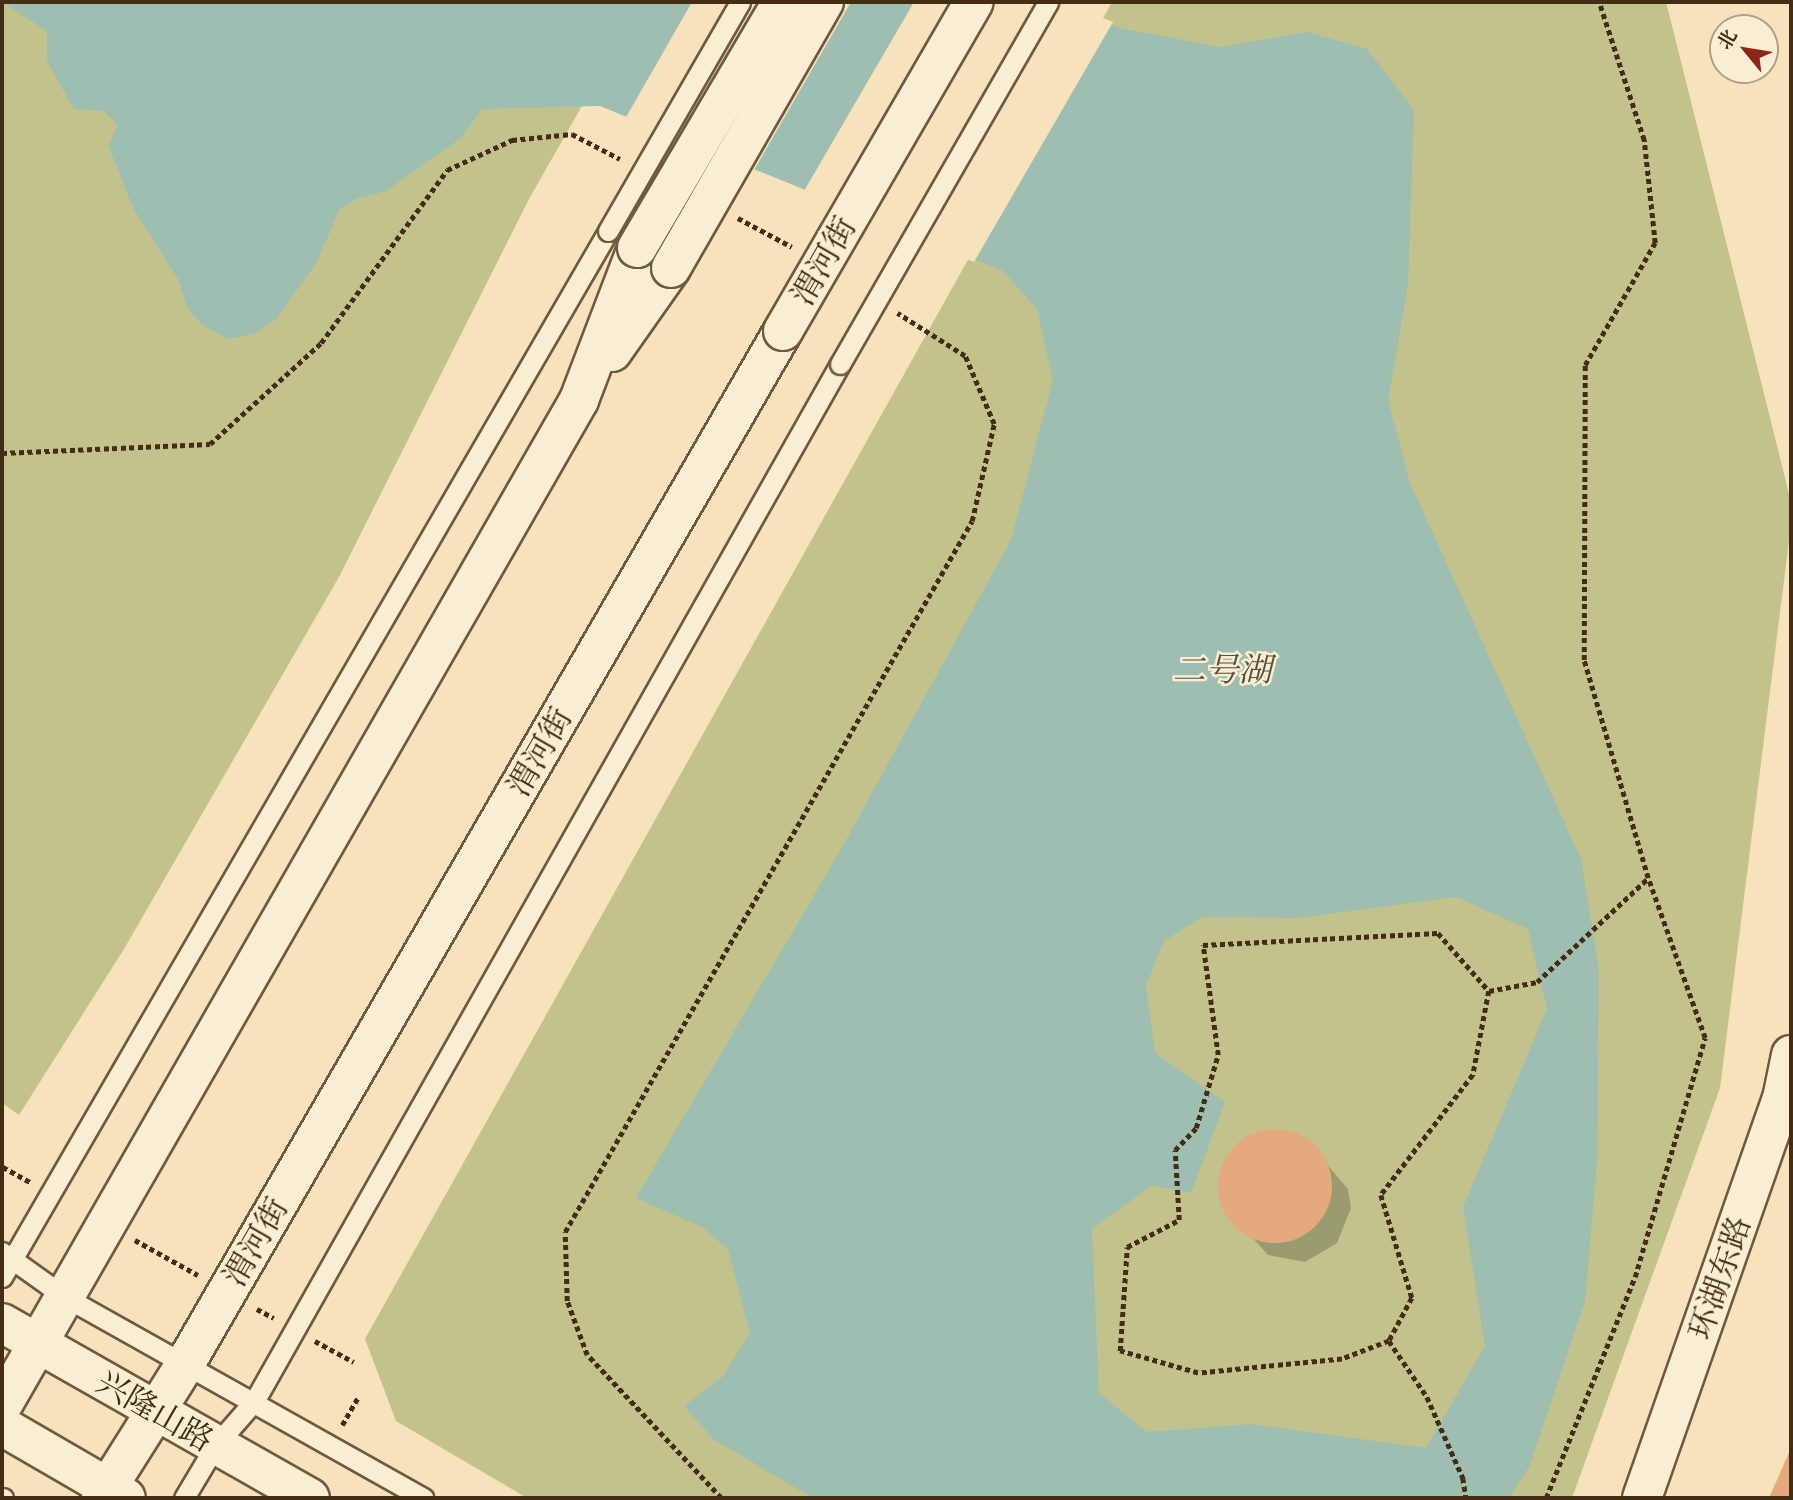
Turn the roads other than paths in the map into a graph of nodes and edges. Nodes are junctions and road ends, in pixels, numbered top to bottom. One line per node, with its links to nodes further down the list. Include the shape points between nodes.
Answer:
1 (740, 2): 6 (lane, bridge)
2 (782, 2): 6 (main road, bridge)
3 (824, 2): 7 (main road, bridge, via 671,268)
4 (974, 2): 14 (main road, 渭河街, bridge)
5 (1048, 2): 15 (lane, 渭河街, bridge)
6 (622, 240): 7 (main road); 9 (lane, via 50,1193)
7 (579, 400): 11 (main road)
8 (1791, 1055): 24 (main road, 环湖东路, via 1782,1100)
9 (7, 1255): 10 (lane); 11 (lane)
10 (2, 1277)
11 (65, 1297): 13 (main road); 14 (lane)
12 (2, 1323): 13 (main road, 兴隆山路)
13 (38, 1344): 16 (main road); 17 (main road, 兴隆山路)
14 (184, 1366): 15 (lane); 17 (main road, 渭河街)
15 (255, 1400): 19 (lane, 渭河街); 23 (lane)
16 (2, 1406)
17 (157, 1413): 19 (main road, 兴隆山路); 20 (main road, 渭河街)
18 (2, 1426): 20 (main road)
19 (215, 1446): 21 (lane, 渭河街); 22 (main road, 兴隆山路)
20 (111, 1495)
21 (184, 1498)
22 (310, 1498)
23 (424, 1498)
24 (1642, 1498)

